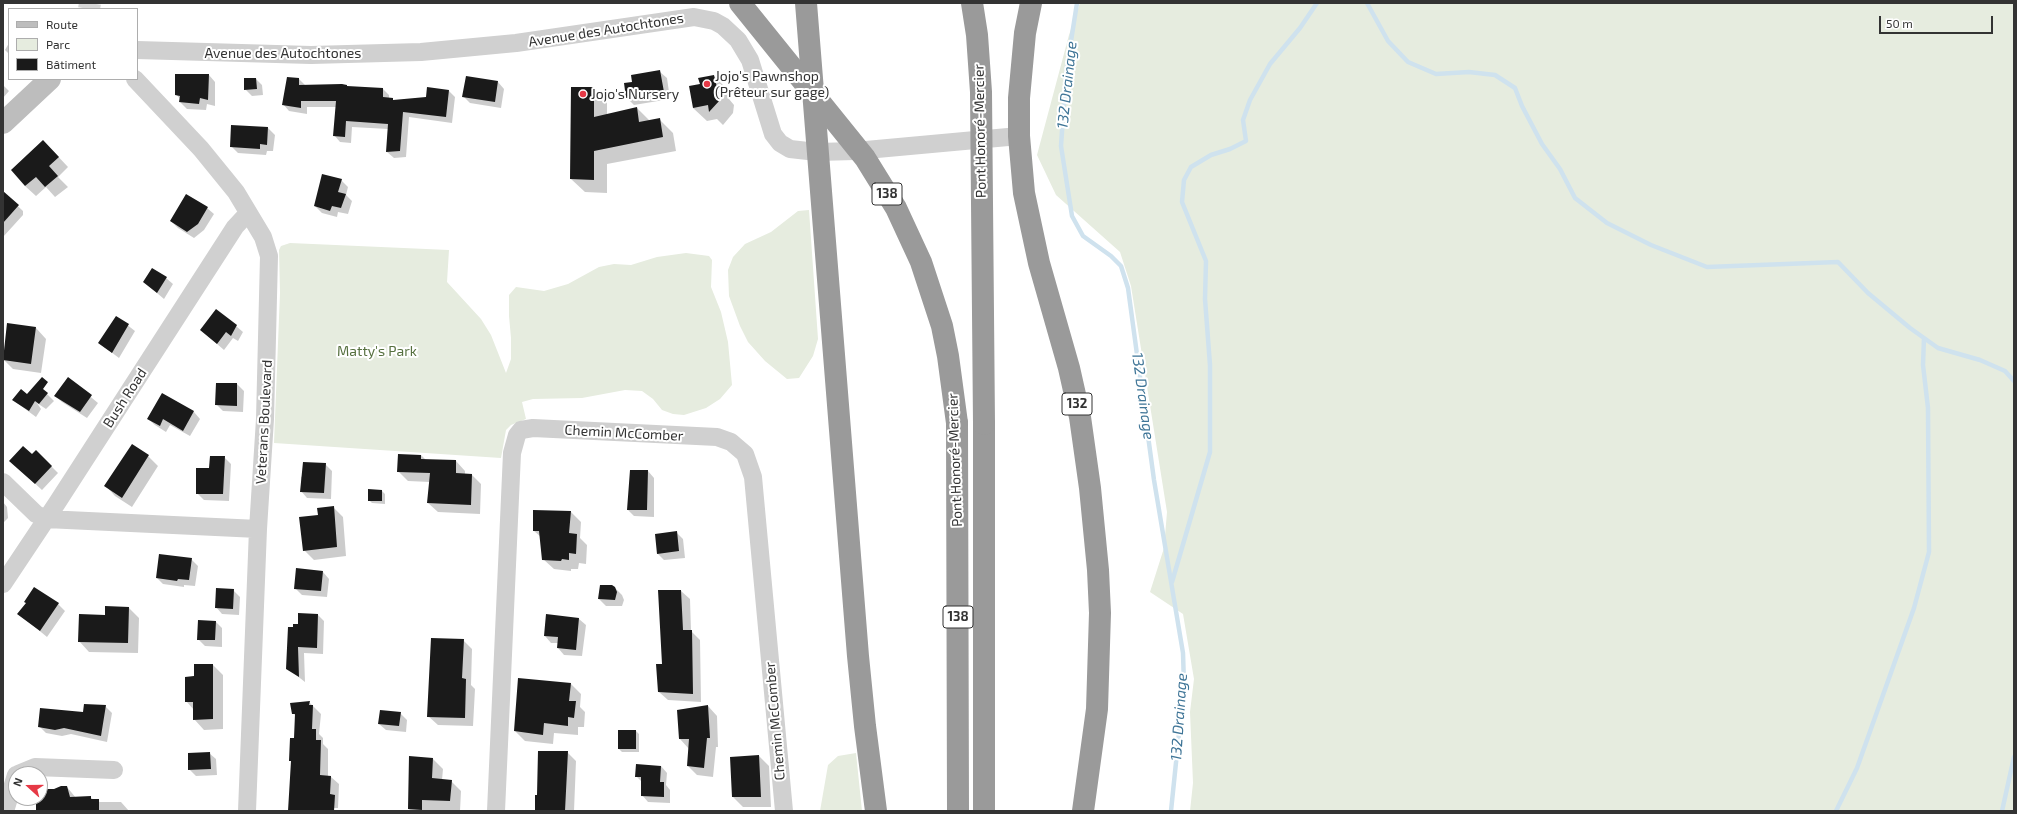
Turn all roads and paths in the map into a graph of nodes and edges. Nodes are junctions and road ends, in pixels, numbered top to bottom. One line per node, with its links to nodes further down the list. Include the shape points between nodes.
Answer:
1 (740, 3): 22 (highway, Pont Honoré-Mercier / 138, bridge, via 865,158 896,208 921,262 940,320 948,356 957,423)
2 (806, 3): 10 (highway)
3 (972, 3): 23 (highway, Pont Honoré-Mercier / 138, bridge, via 981,92)
4 (1031, 3): 9 (highway, 132, via 1025,33 1019,98)
5 (138, 50): 10 (street, Avenue des Autochtones, via 311,55 421,52 548,39 683,18 704,18 731,32 744,49 750,60 770,126 777,139 790,149)
6 (49, 80): 8 (street)
7 (136, 80): 11 (street, Veterans Boulevard, via 218,168)
8 (3, 123)
9 (1019, 136): 10 (street, Avenue des Autochtones, via 855,151); 24 (highway, 132, via 1030,228 1075,393 1094,524 1100,646 1097,709)
10 (817, 152): 21 (highway, via 858,656)
11 (248, 213): 13 (street, Bush Road, via 241,218 231,233); 14 (street, Veterans Boulevard, via 267,246 270,266)
12 (3, 482): 13 (street, via 36,514)
13 (46, 519): 14 (street); 15 (street, Bush Road)
14 (258, 530): 18 (street, Veterans Boulevard)
15 (3, 584)
16 (48, 767): 17 (street)
17 (114, 770)
18 (247, 811)
19 (496, 811): 20 (street, Chemin McComber, via 512,453 521,430 533,428 717,437 731,442 744,454 753,477)
20 (784, 811)
21 (876, 811)
22 (958, 811)
23 (984, 811)
24 (1083, 811)

